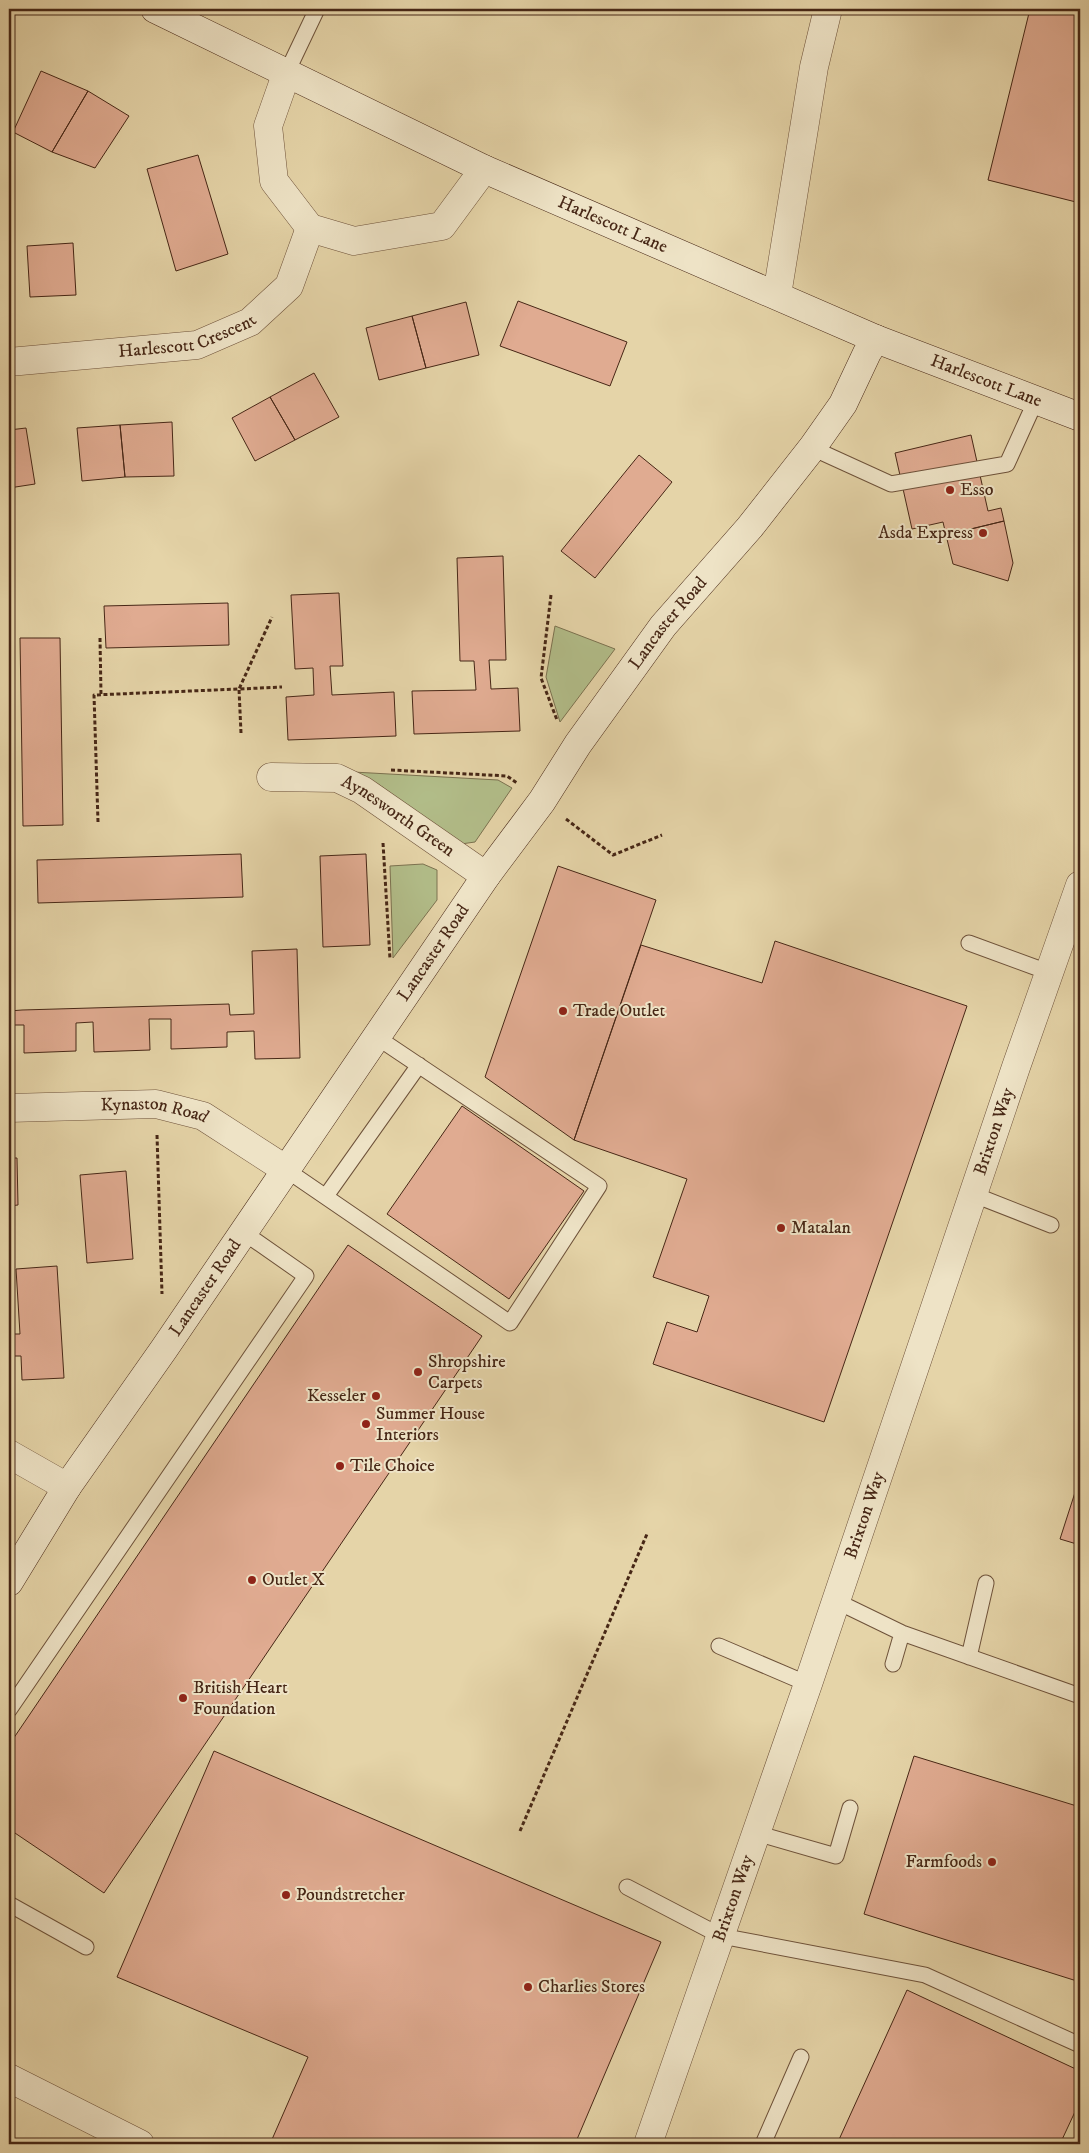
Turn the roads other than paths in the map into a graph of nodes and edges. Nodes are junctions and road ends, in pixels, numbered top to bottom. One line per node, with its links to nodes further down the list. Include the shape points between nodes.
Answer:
1 (155, 9): 4 (street, Harlescott Lane)
2 (317, 9): 4 (lane)
3 (828, 9): 7 (street, via 814,67)
4 (287, 72): 5 (street, Harlescott Lane); 6 (street, via 268,126 274,181)
5 (484, 168): 6 (street, via 442,226 354,241); 7 (street, Harlescott Lane)
6 (310, 228): 9 (street, Harlescott Crescent, via 289,286 250,322 197,345)
7 (777, 295): 8 (street, Harlescott Lane)
8 (876, 339): 10 (street, Harlescott Lane); 12 (street, Lancaster Road, via 843,404)
9 (9, 362)
10 (1036, 400): 11 (street, Harlescott Lane); 12 (lane, via 1007,464 890,484)
11 (1080, 417)
12 (812, 448): 14 (street, Lancaster Road, via 750,527 663,626)
13 (271, 777): 14 (street, Aynesworth Green, via 337,778 362,790)
14 (486, 876): 18 (street, Lancaster Road)
15 (1080, 885): 17 (street, Brixton Way)
16 (969, 943): 17 (lane)
17 (1048, 972): 22 (street, Brixton Way)
18 (378, 1038): 19 (lane); 21 (street, Lancaster Road)
19 (419, 1065): 23 (lane); 23 (lane, via 600,1186 510,1323)
20 (9, 1108): 21 (street, Kynaston Road, via 156,1104 203,1116)
21 (286, 1169): 23 (lane); 25 (street, Lancaster Road)
22 (972, 1194): 24 (lane); 30 (street, Brixton Way)
23 (326, 1196)
24 (1051, 1225)
25 (243, 1232): 27 (street, Lancaster Road); 37 (lane, via 306,1276)
26 (9, 1454): 27 (street)
27 (67, 1487): 28 (street, Lancaster Road)
28 (9, 1582)
29 (986, 1583): 33 (lane)
30 (836, 1601): 31 (lane); 35 (street, Brixton Way)
31 (902, 1633): 33 (lane); 34 (lane)
32 (719, 1646): 35 (lane)
33 (969, 1657): 36 (lane)
34 (892, 1664)
35 (808, 1684): 39 (street, Brixton Way)
36 (1080, 1696)
37 (9, 1710)
38 (850, 1808): 39 (lane, via 836,1856)
39 (756, 1833): 42 (street, Brixton Way)
40 (627, 1887): 42 (lane)
41 (9, 1904): 43 (lane)
42 (721, 1936): 44 (lane, via 925,1975); 48 (street, Brixton Way)
43 (86, 1946)
44 (1080, 2044)
45 (802, 2057): 49 (lane)
46 (9, 2078): 47 (street)
47 (140, 2144)
48 (648, 2144)
49 (763, 2144)

